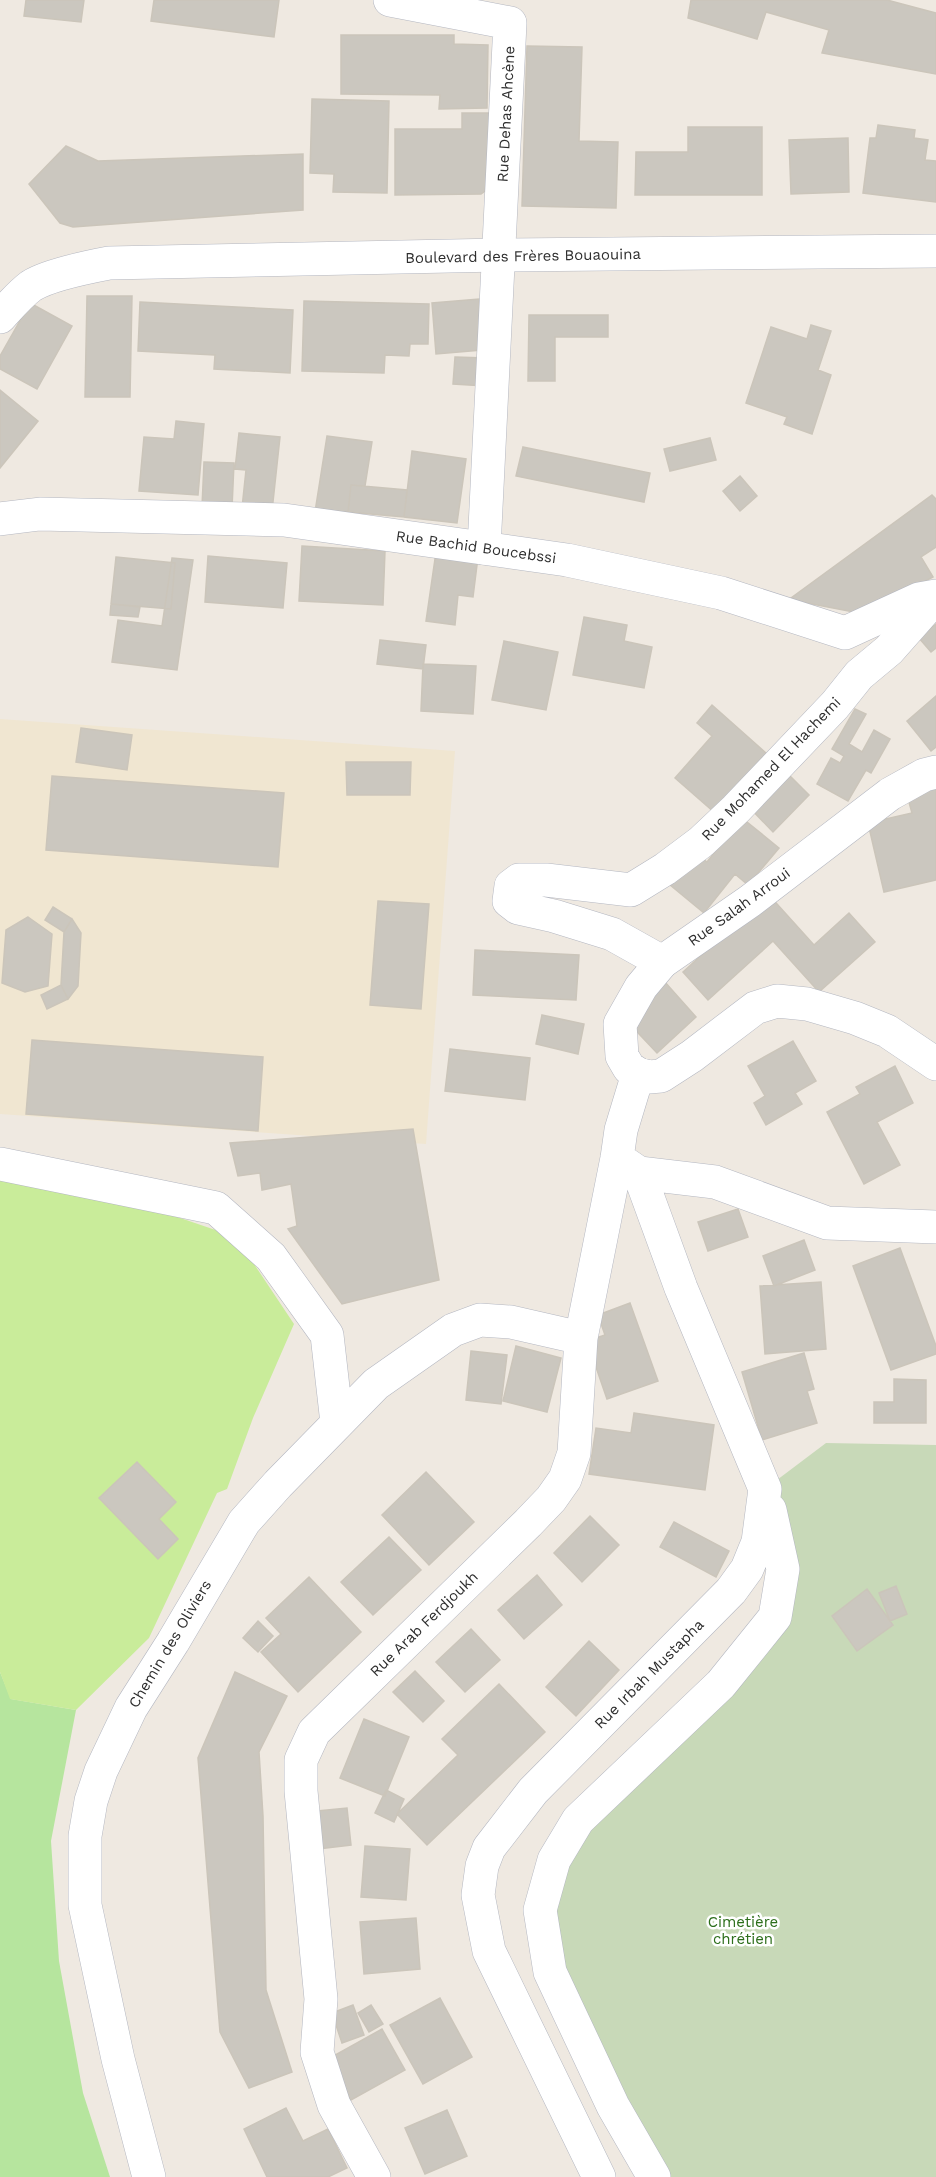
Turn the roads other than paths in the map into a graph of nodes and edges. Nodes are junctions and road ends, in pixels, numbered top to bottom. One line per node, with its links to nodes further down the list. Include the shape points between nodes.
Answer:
1 (390, 0): 3 (street, Rue Dehas Ahcène, via 510,23)
2 (936, 251): 3 (street, Boulevard des Frères Bouaouina)
3 (500, 255): 4 (street, Boulevard des Frères Bouaouina, via 110,263 33,284); 6 (street)
4 (0, 317)
5 (0, 519): 6 (street, Rue Bachid Boucebssi, via 40,514 284,520)
6 (484, 548): 7 (street, Rue Bachid Boucebssi, via 567,560 721,593 844,633 919,599)
7 (936, 597): 9 (street, Rue Mohamed El Hachemi, via 736,809 665,869 631,890 546,880 519,880 511,886 509,901 518,908 612,934)
8 (936, 772): 9 (street, Rue Salah Arroui, via 890,794 750,901)
9 (662, 962): 11 (street, Rue Salah Arroui, via 641,987 620,1024 622,1056 629,1068)
10 (936, 1064): 11 (street, via 887,1031 855,1018 807,1004 777,1001 754,1008 661,1076)
11 (644, 1076): 13 (street, Rue Arab Ferdjoukh, via 621,1130)
12 (0, 1164): 16 (street, via 216,1208 271,1257 327,1335)
13 (628, 1166): 14 (street, via 716,1182 827,1223); 15 (street, Rue Arab Ferdjoukh); 17 (street)
14 (936, 1227)
15 (581, 1338): 16 (street, Chemin des Oliviers, via 511,1322 480,1320 453,1330 376,1384); 19 (street, Rue Arab Ferdjoukh, via 574,1453 565,1479 528,1523 314,1732 301,1760 321,1999 317,2052 334,2105)
16 (337, 1423): 18 (street, Chemin des Oliviers, via 244,1522 131,1708 91,1800 84,1836 85,1905 118,2060)
17 (765, 1489): 20 (street, Rue Irbah Mustapha, via 758,1542 747,1569 731,1591 533,1791 489,1848 482,1866 477,1895 489,1952); 21 (street, via 783,1569 775,1617 721,1684 578,1820 554,1860 540,1910 550,1972 614,2106)
18 (149, 2177)
19 (374, 2177)
20 (599, 2177)
21 (654, 2177)

